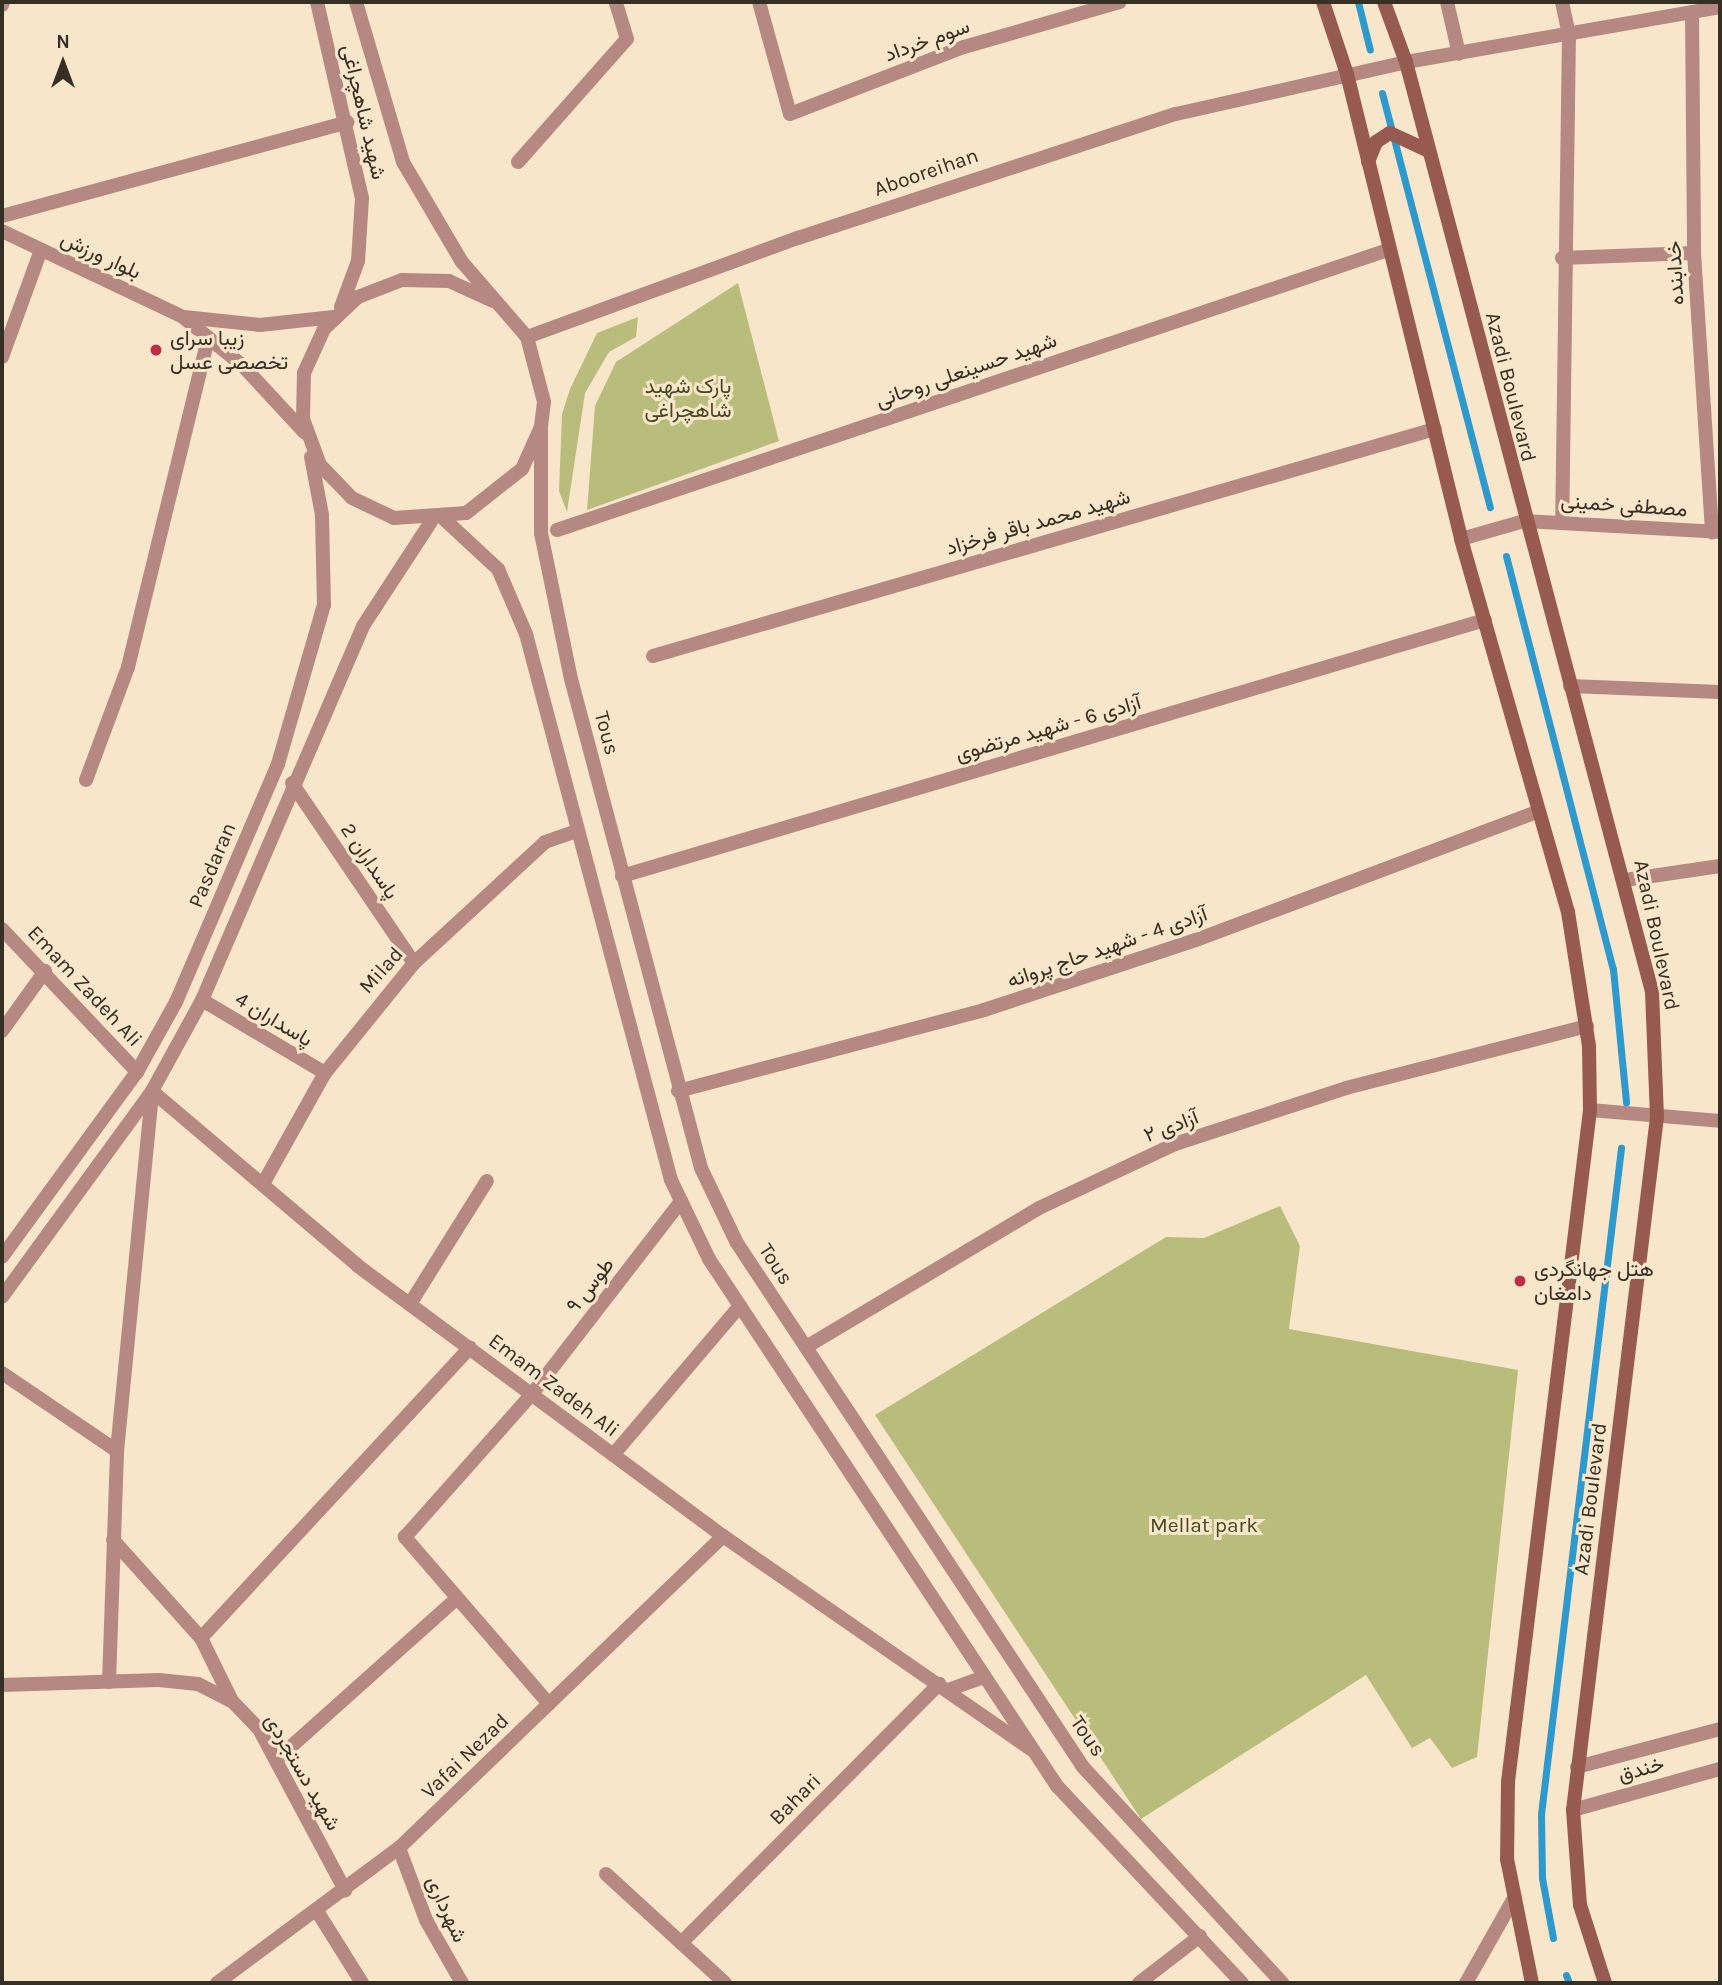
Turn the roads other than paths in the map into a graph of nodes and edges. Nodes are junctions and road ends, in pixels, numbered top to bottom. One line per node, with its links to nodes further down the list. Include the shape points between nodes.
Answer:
1 (318, 2): 16 (street, شهید شاهچراغی)
2 (356, 2): 26 (street, شهید شاهچراغی, via 403,162 462,262)
3 (616, 2): 18 (street, via 627,39)
4 (759, 2): 5 (street, سوم خرداد, via 790,114 964,47)
5 (1120, 2)
6 (1323, 2): 15 (main road)
7 (1384, 2): 14 (main road, Azadi Boulevard)
8 (1447, 2): 13 (street)
9 (1562, 2): 12 (street)
10 (1720, 7): 11 (street, Abooreihan)
11 (1692, 12): 12 (street, Abooreihan); 24 (street, خدابنده)
12 (1569, 33): 13 (street, Abooreihan); 25 (street)
13 (1459, 54): 14 (street, Abooreihan)
14 (1406, 62): 15 (street, Abooreihan); 17 (main road, Azadi Boulevard)
15 (1348, 74): 19 (main road); 29 (street, Abooreihan, via 1093,138)
16 (347, 122): 20 (street); 27 (street, شهید شاهچراغی, via 361,230 350,288)
17 (1429, 151): 19 (main road, via 1390,133 1376,142); 37 (main road, Azadi Boulevard)
18 (518, 162)
19 (1367, 162): 23 (main road)
20 (2, 216)
21 (2, 231): 22 (street, بلوار ورزش)
22 (41, 250): 28 (street, بلوار ورزش); 31 (street)
23 (1388, 250): 33 (main road); 39 (street, شهید حسینعلی روحانی)
24 (1694, 253): 25 (street); 35 (street, خدابنده)
25 (1562, 258): 38 (street)
26 (493, 301): 27 (street, via 426,278 380,286); 29 (street)
27 (336, 314): 28 (street, via 260,325); 34 (street, via 304,373)
28 (183, 317): 30 (street)
29 (527, 337): 32 (street, via 543,378)
30 (208, 338): 34 (street); 46 (street, via 128,667)
31 (2, 357)
32 (541, 427): 36 (street, via 506,488); 51 (street, Tous, via 541,533)
33 (1435, 429): 41 (main road); 43 (street, شهید محمد باقر فرخزاد)
34 (307, 438): 36 (street, via 320,465 352,498 394,518); 59 (street, Pasdaran, via 322,515 324,605 304,689 176,1002)
35 (1714, 470): 40 (street, خدابنده)
36 (438, 520): 47 (street, Pasdaran, via 363,626); 49 (street, via 498,569 526,634)
37 (1524, 521): 38 (street, مصطفی خمینی); 41 (street, مصطفی خمینی); 44 (main road, Azadi Boulevard)
38 (1563, 521): 40 (street, مصطفی خمینی)
39 (557, 530)
40 (1716, 532)
41 (1461, 539): 42 (main road)
42 (1485, 620): 48 (main road); 51 (street, آزادی 6 - شهید مرتضوی)
43 (653, 656)
44 (1570, 686): 45 (street); 52 (main road, Azadi Boulevard)
45 (1720, 692)
46 (86, 780)
47 (292, 783): 54 (street, پاسداران 2); 56 (street, Pasdaran)
48 (1539, 811): 57 (main road, via 1568,912); 62 (street, آزادی 4 - شهید حاج پروانه, via 1196,940 984,1010)
49 (577, 831): 54 (street, Milad, via 545,842); 68 (street, via 647,1100)
50 (1720, 866): 52 (street)
51 (622, 876): 62 (street, Tous)
52 (1625, 880): 64 (main road, Azadi Boulevard, via 1652,992)
53 (2, 929): 55 (street, Emam Zadeh Ali)
54 (414, 963): 60 (street, Milad)
55 (45, 971): 58 (street); 59 (street, Emam Zadeh Ali)
56 (202, 1000): 60 (street, پاسداران 4); 61 (street, Pasdaran)
57 (1587, 1026): 63 (main road); 73 (street, آزادی ۲, via 1346,1088 1175,1144 1039,1208)
58 (2, 1031)
59 (137, 1072): 69 (street, Pasdaran)
60 (325, 1073): 67 (street, Milad)
61 (152, 1091): 67 (street, Emam Zadeh Ali); 70 (street, Pasdaran); 77 (street)
62 (678, 1091): 73 (street, Tous, via 701,1168 737,1243)
63 (1590, 1110): 64 (street); 98 (main road, via 1508,1782 1507,1858)
64 (1657, 1117): 65 (street); 92 (main road, Azadi Boulevard)
65 (1720, 1121)
66 (487, 1181): 71 (street)
67 (264, 1182): 71 (street, Emam Zadeh Ali)
68 (681, 1201): 72 (street); 76 (street, طوس ۹)
69 (2, 1257)
70 (2, 1297)
71 (410, 1304): 74 (street, Emam Zadeh Ali)
72 (740, 1306): 78 (street); 83 (street)
73 (806, 1347): 108 (street, Tous, via 1083,1767)
74 (470, 1348): 76 (street, Emam Zadeh Ali); 82 (street)
75 (2, 1373): 77 (street)
76 (532, 1394): 78 (street, Emam Zadeh Ali); 81 (street, طوس ۹, via 405,1537)
77 (117, 1451): 80 (street)
78 (613, 1455): 79 (street, Emam Zadeh Ali)
79 (723, 1536): 86 (street, Emam Zadeh Ali); 88 (street, Vafai Nezad)
80 (113, 1540): 82 (street); 84 (street)
81 (456, 1599): 88 (street); 91 (street)
82 (201, 1638): 87 (street)
83 (984, 1677): 86 (street); 90 (street)
84 (108, 1682): 85 (street, شهید دستجردی); 87 (street, شهید دستجردی, via 198,1684)
85 (2, 1685)
86 (943, 1687): 90 (street, Emam Zadeh Ali); 101 (street, Bahari)
87 (232, 1701): 91 (street, شهید دستجردی, via 259,1729)
88 (549, 1704): 95 (street, Vafai Nezad)
89 (1720, 1729): 92 (street, خندق)
90 (1034, 1752): 100 (street, via 1057,1786)
91 (276, 1760): 97 (street, شهید دستجردی)
92 (1577, 1767): 94 (main road, Azadi Boulevard)
93 (1720, 1769): 94 (street, خندق)
94 (1573, 1810): 111 (main road, Azadi Boulevard, via 1580,1905)
95 (399, 1848): 97 (street, Vafai Nezad); 104 (street, شهرداری, via 426,1920)
96 (606, 1874): 101 (street)
97 (345, 1890): 99 (street, Vafai Nezad)
98 (1513, 1900): 109 (street); 110 (main road)
99 (317, 1911): 102 (street, Vafai Nezad); 103 (street)
100 (1200, 1936): 106 (street); 107 (street)
101 (681, 1944): 105 (street)
102 (217, 1983)
103 (362, 1983)
104 (462, 1983)
105 (725, 1983)
106 (1139, 1983)
107 (1242, 1983)
108 (1282, 1983)
109 (1466, 1983)
110 (1532, 1983)
111 (1605, 1983)

